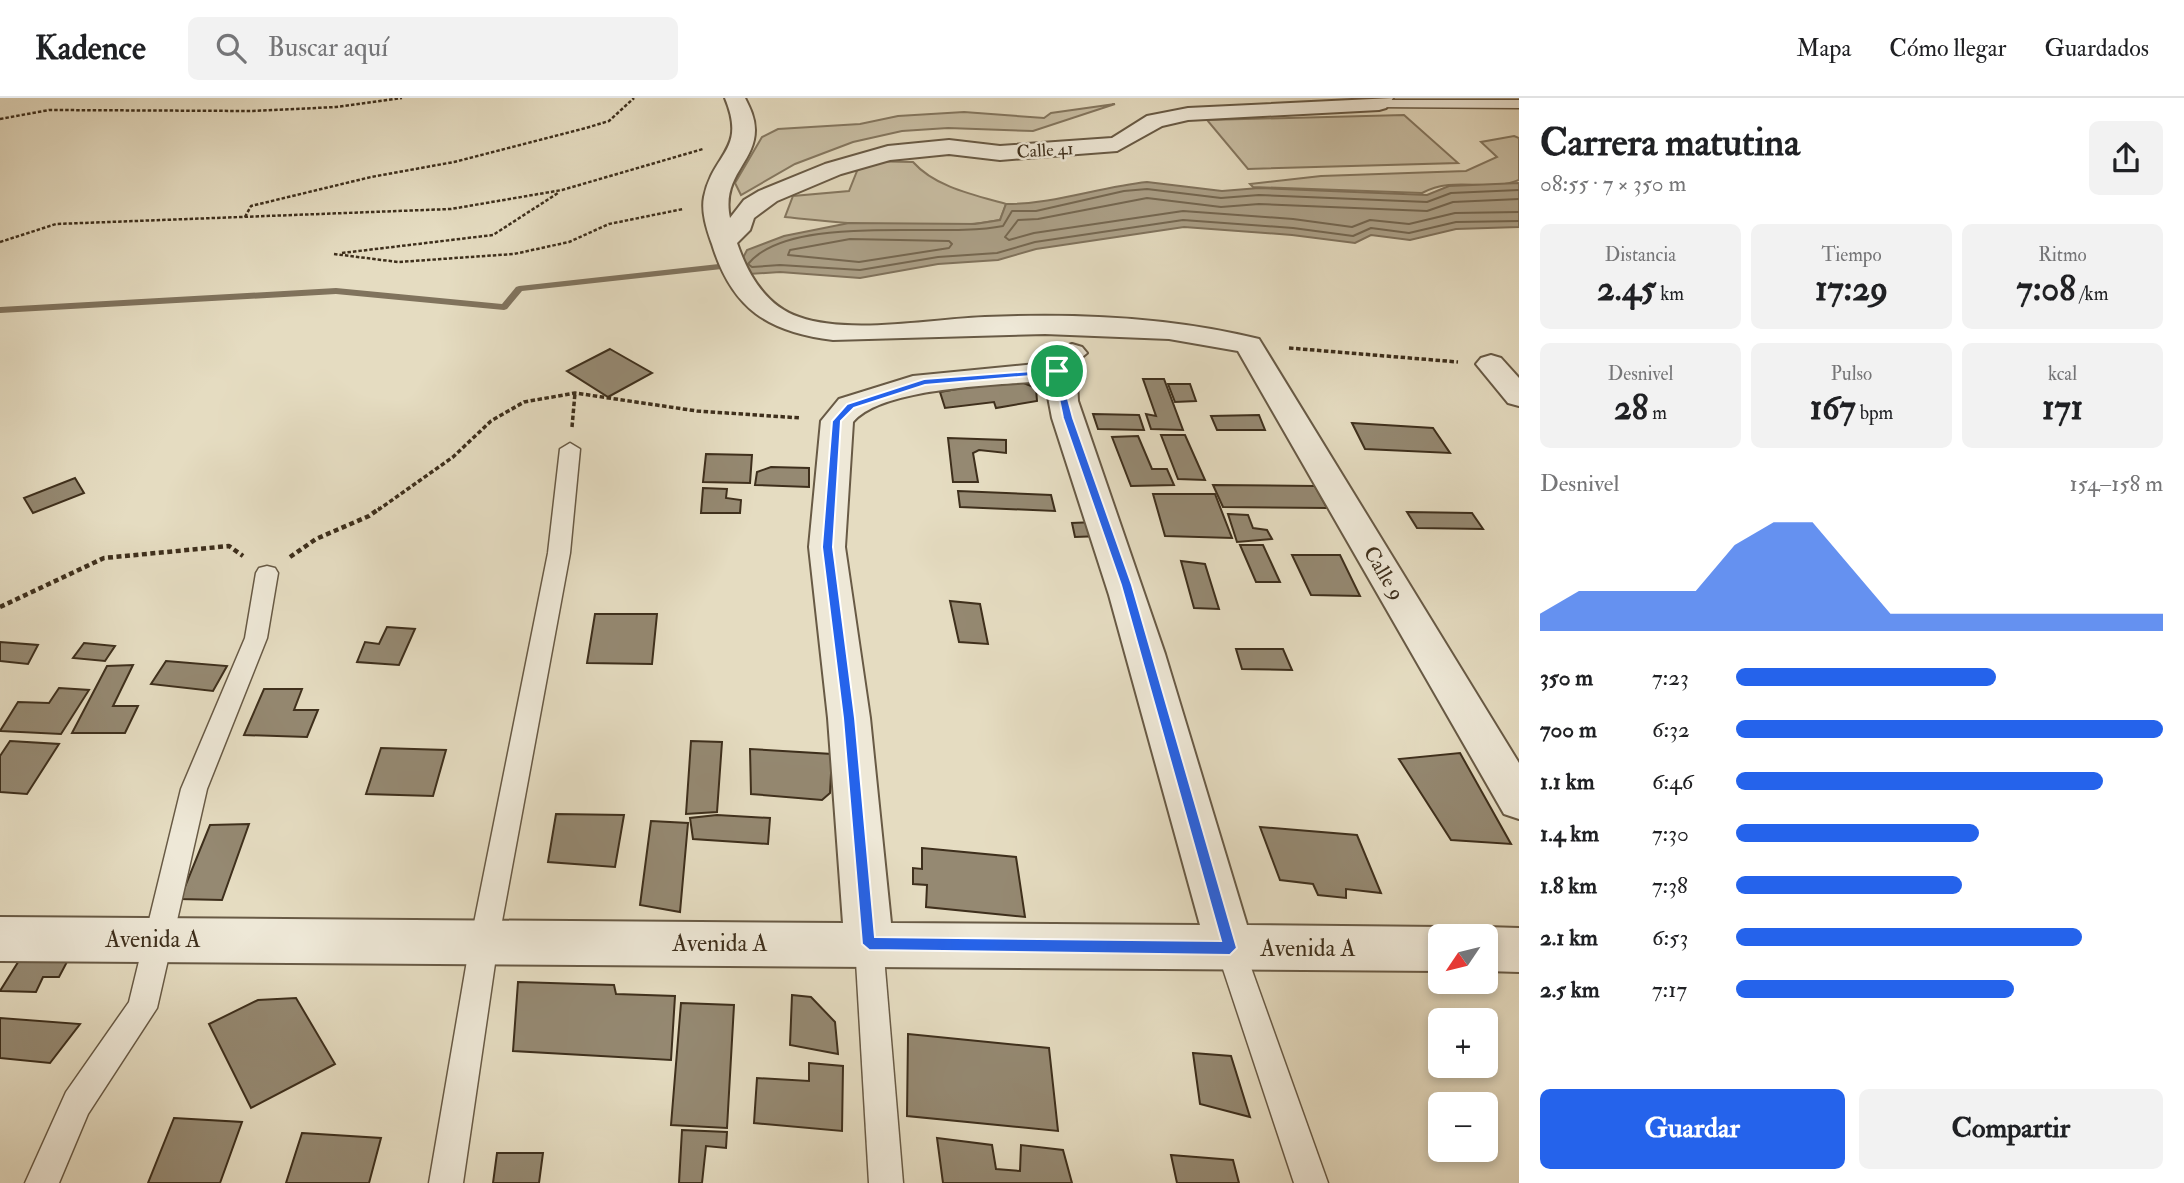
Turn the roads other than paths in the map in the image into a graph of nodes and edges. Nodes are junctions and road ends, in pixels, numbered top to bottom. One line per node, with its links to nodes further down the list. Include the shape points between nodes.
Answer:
1 (735, 98): 4 (street, via 742,110 746,138 714,202)
2 (1381, 101): 3 (lane); 4 (street, Calle 41, via 1188,114 1155,121 1116,144 1000,153 949,147 888,153 833,169 753,205 743,215)
3 (1519, 104)
4 (731, 259): 5 (street, via 763,309 790,324 827,332 1008,324)
5 (1128, 328): 7 (street, via 1130,340 1112,349 1073,352 1062,357); 11 (street, Calle 9, via 1214,335 1250,345)
6 (1491, 364): 8 (street)
7 (1057, 371): 15 (street, via 924,382 850,406 837,421 827,547 849,718); 16 (street, via 1068,418 1126,585)
8 (1519, 397)
9 (570, 449): 14 (lane, via 559,553)
10 (267, 573): 13 (lane, via 256,638 194,789)
11 (1519, 802)
12 (0, 939): 13 (street, Avenida A)
13 (158, 939): 14 (street, Avenida A); 20 (lane, via 142,1008 77,1103)
14 (484, 943): 15 (street, Avenida A); 21 (lane)
15 (869, 944): 16 (street, Avenida A); 22 (lane)
16 (1230, 948): 17 (street, Avenida A); 23 (lane)
17 (1428, 949)
18 (1498, 949): 19 (street)
19 (1519, 950)
20 (42, 1183)
21 (446, 1183)
22 (886, 1183)
23 (1311, 1183)

